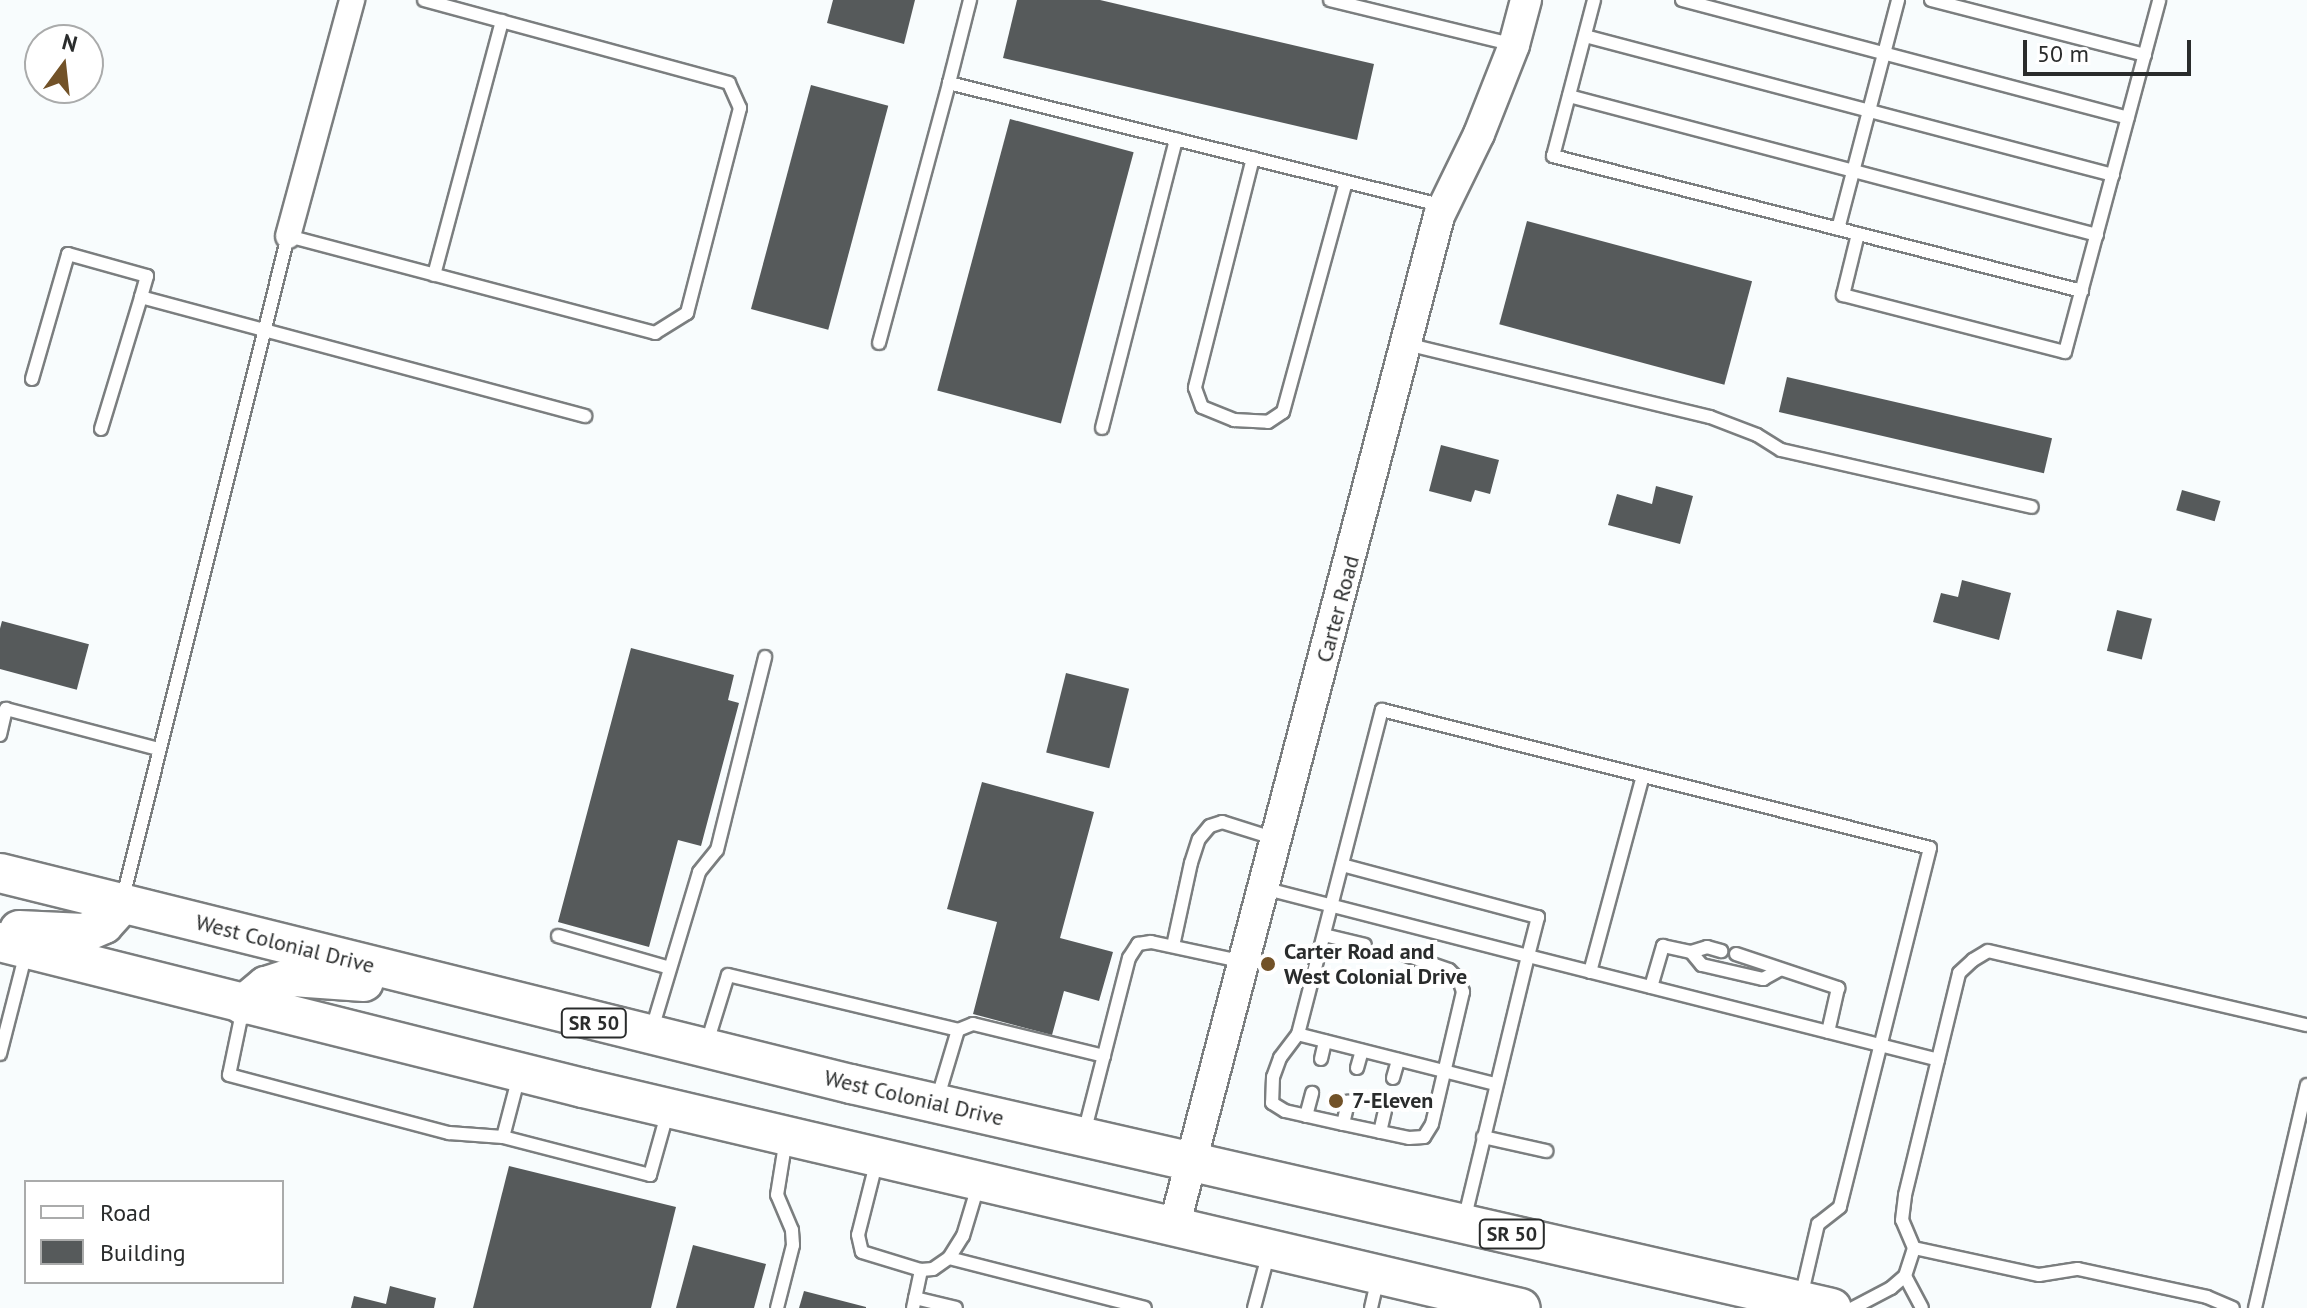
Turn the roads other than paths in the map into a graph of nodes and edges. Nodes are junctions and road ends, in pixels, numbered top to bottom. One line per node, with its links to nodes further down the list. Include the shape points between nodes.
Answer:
1 (352, 0): 29 (street)
2 (424, 0): 11 (lane)
3 (970, 0): 16 (lane)
4 (1330, 0): 13 (lane)
5 (1526, 0): 13 (street, Carter Road)
6 (1594, 0): 12 (lane)
7 (1682, 0): 14 (lane)
8 (1898, 0): 14 (lane)
9 (1931, 0): 15 (lane)
10 (2159, 0): 15 (lane)
11 (502, 21): 30 (lane); 30 (lane, via 729,83 740,108 687,313 655,333)
12 (1585, 36): 17 (lane); 18 (lane)
13 (1514, 45): 25 (street, Carter Road)
14 (1884, 54): 18 (lane); 19 (lane)
15 (2145, 55): 19 (lane)
16 (949, 83): 20 (lane); 34 (lane)
17 (1569, 96): 22 (lane); 26 (lane, via 1553,156)
18 (1869, 111): 22 (lane); 23 (lane)
19 (2128, 118): 23 (lane)
20 (1176, 139): 21 (lane); 38 (lane)
21 (1253, 158): 24 (lane); 24 (lane, via 1195,388 1202,407 1234,420 1268,422 1283,412)
22 (1854, 171): 26 (lane); 28 (lane)
23 (2113, 175): 28 (lane)
24 (1346, 182): 25 (lane)
25 (1444, 206): 35 (street, Carter Road)
26 (1838, 229): 27 (lane)
27 (1858, 234): 31 (lane); 31 (lane, via 1843,295 2065,352)
28 (2097, 235): 31 (lane)
29 (288, 236): 30 (lane); 33 (lane)
30 (434, 275)
31 (2082, 291)
32 (141, 297): 33 (lane); 36 (lane, via 147,276 68,254); 39 (lane)
33 (264, 329): 37 (lane); 43 (lane)
34 (879, 343)
35 (1406, 344): 40 (lane, via 1710,417 1781,450); 45 (street, Carter Road)
36 (32, 379)
37 (585, 416)
38 (1102, 428)
39 (101, 429)
40 (2032, 507)
41 (765, 657): 62 (lane, via 717,850 699,872)
42 (0, 735): 43 (lane, via 6,709)
43 (158, 749): 49 (lane)
44 (1643, 776): 46 (lane, via 1382,710); 64 (lane); 74 (lane, via 1930,848)
45 (1276, 839): 48 (street, Carter Road); 55 (lane, via 1222,822 1210,826 1191,863)
46 (1342, 865): 50 (lane); 60 (lane, via 1538,917)
47 (0, 873): 49 (highway, West Colonial Drive / SR 50)
48 (1263, 888): 50 (lane); 61 (street, Carter Road)
49 (122, 904): 53 (highway, via 104,924 84,933); 66 (highway, West Colonial Drive / SR 50)
50 (1331, 906): 51 (lane); 60 (lane)
51 (1324, 935): 54 (lane); 71 (lane)
52 (558, 936): 62 (lane)
53 (9, 940): 67 (highway); 77 (lane)
54 (1365, 945)
55 (1173, 946): 61 (lane); 78 (lane, via 1151,942 1138,944 1133,951)
56 (1721, 951): 57 (lane, via 1707,947)
57 (1691, 952): 63 (lane, via 1702,965 1763,979); 65 (lane, via 1663,946)
58 (1736, 954): 63 (lane)
59 (1406, 955): 83 (lane, via 1449,970 1459,980 1463,992)
60 (1528, 956): 64 (lane); 86 (lane)
61 (1244, 962): 102 (street, Carter Road)
62 (670, 968): 72 (lane)
63 (1779, 970): 70 (lane, via 1838,988)
64 (1590, 972): 65 (lane)
65 (1651, 987): 70 (lane)
66 (475, 990): 67 (highway, via 293,977 266,986); 72 (highway, West Colonial Drive / SR 50)
67 (243, 1005): 84 (highway); 98 (lane, via 229,1075 449,1133)
68 (2307, 1025): 81 (lane, via 1988,951 1959,973)
69 (958, 1030): 75 (lane, via 728,975); 78 (lane, via 973,1024); 90 (lane)
70 (1828, 1032): 74 (lane)
71 (1298, 1034): 73 (lane); 93 (lane, via 1280,1058 1270,1091 1272,1103)
72 (650, 1036): 75 (highway, West Colonial Drive / SR 50)
73 (1325, 1041): 76 (lane); 79 (lane)
74 (1880, 1046): 81 (lane); 113 (lane, via 1840,1207 1818,1224)
75 (705, 1049): 90 (highway, West Colonial Drive / SR 50)
76 (1362, 1051): 80 (lane); 82 (lane)
77 (0, 1054)
78 (1104, 1056): 97 (lane)
79 (1321, 1059)
80 (1398, 1060): 83 (lane); 85 (lane)
81 (1938, 1060): 106 (lane, via 1905,1195 1902,1220)
82 (1357, 1068)
83 (1446, 1072): 86 (lane); 95 (lane, via 1424,1137)
84 (520, 1073): 91 (highway); 98 (lane)
85 (1393, 1078)
86 (1495, 1084): 99 (lane)
87 (2307, 1085): 122 (lane)
88 (1312, 1093): 93 (lane)
89 (1348, 1102): 94 (lane)
90 (936, 1103): 97 (highway, West Colonial Drive / SR 50)
91 (669, 1108): 96 (highway); 98 (lane, via 650,1175)
92 (1385, 1111): 95 (lane)
93 (1306, 1116): 94 (lane)
94 (1343, 1124): 95 (lane)
95 (1380, 1132)
96 (787, 1136): 101 (highway); 114 (lane, via 777,1195 793,1245)
97 (1084, 1136): 102 (highway, West Colonial Drive / SR 50)
98 (503, 1137)
99 (1483, 1137): 100 (lane); 104 (lane)
100 (1546, 1151)
101 (877, 1157): 103 (highway); 109 (lane, via 858,1235 862,1252)
102 (1191, 1161): 104 (highway, West Colonial Drive / SR 50); 105 (street, Carter Road)
103 (979, 1181): 105 (highway); 108 (lane, via 963,1236)
104 (1463, 1223): 113 (highway, West Colonial Drive / SR 50)
105 (1174, 1227): 107 (highway)
106 (1914, 1248): 110 (lane); 121 (lane, via 2039,1275 2078,1269 2207,1297)
107 (1270, 1249): 111 (highway); 117 (lane)
108 (949, 1258): 109 (lane); 116 (lane)
109 (921, 1270): 112 (lane)
110 (1905, 1276): 119 (lane); 120 (lane)
111 (1375, 1291): 118 (highway)
112 (914, 1303): 115 (lane)
113 (1807, 1305)
114 (777, 1308)
115 (956, 1308)
116 (1145, 1308)
117 (1254, 1308)
118 (1521, 1308)
119 (1853, 1308)
120 (1922, 1308)
121 (2233, 1308)
122 (2255, 1308)

